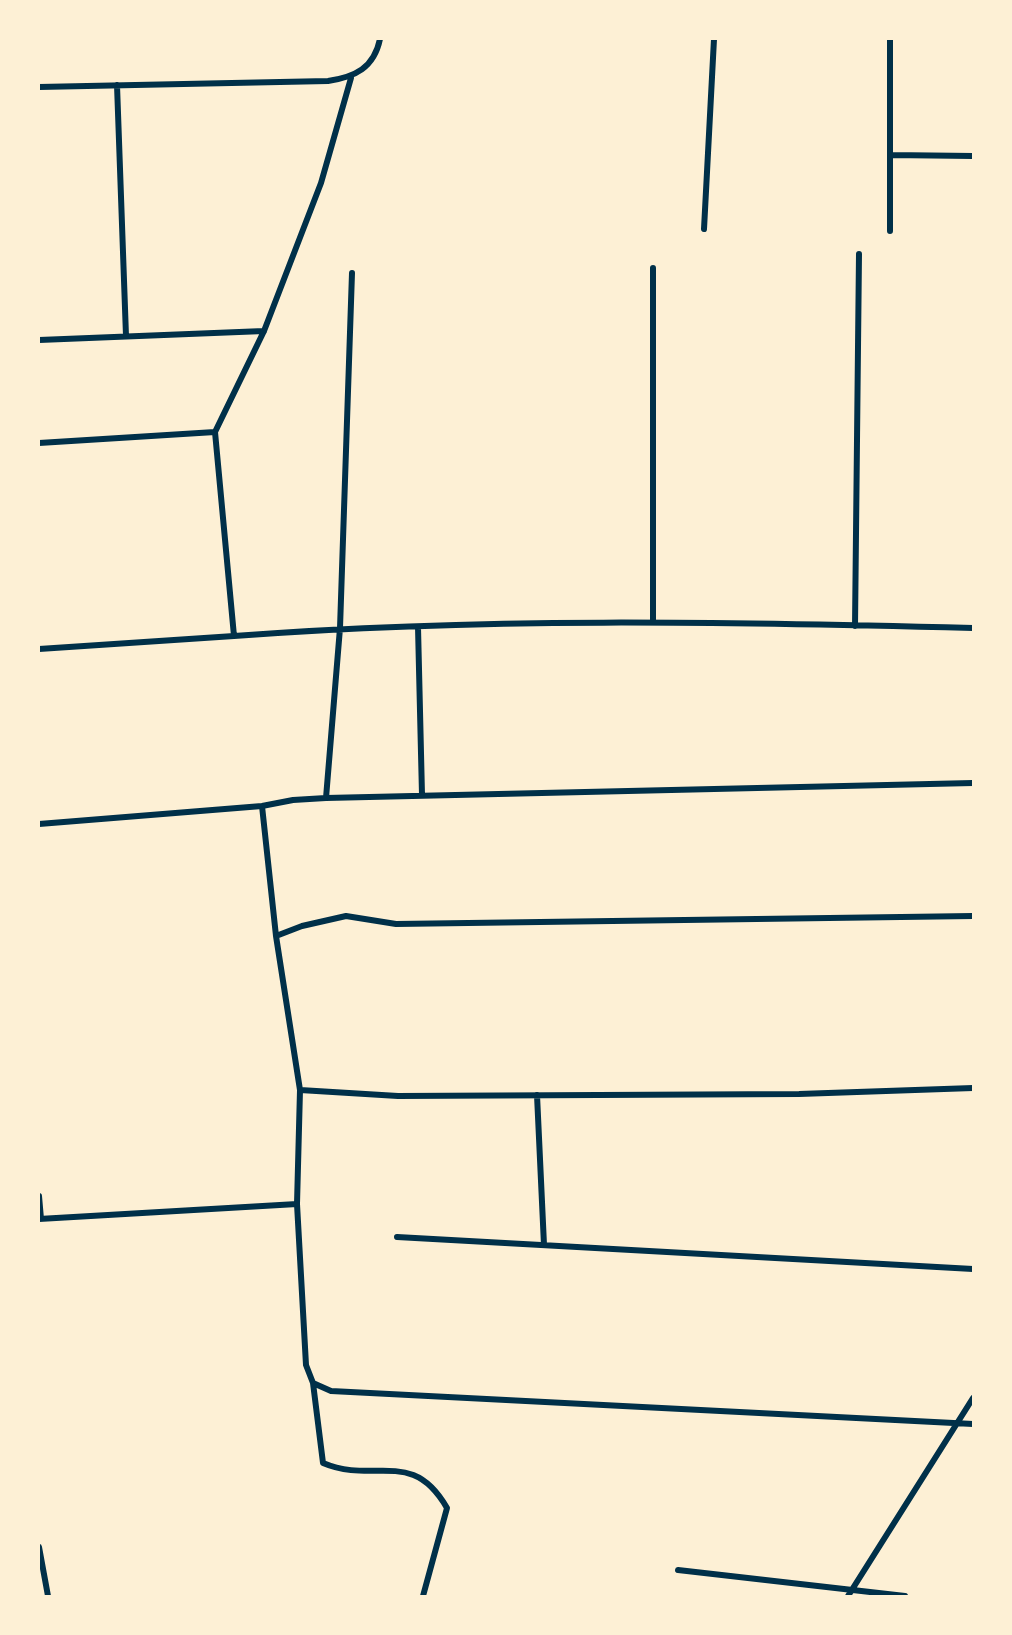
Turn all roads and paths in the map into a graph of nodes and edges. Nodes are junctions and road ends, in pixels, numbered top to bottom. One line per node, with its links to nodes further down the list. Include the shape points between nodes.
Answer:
1 (380, 39): 4 (street, via 369,63)
2 (714, 39): 9 (street)
3 (890, 39): 7 (street)
4 (351, 78): 5 (street); 14 (street, via 321,183)
5 (117, 85): 6 (street); 15 (street)
6 (39, 87)
7 (890, 155): 8 (street); 10 (street)
8 (973, 156)
9 (704, 229)
10 (890, 231)
11 (859, 254): 20 (street)
12 (653, 268): 19 (street)
13 (352, 273): 22 (street)
14 (264, 331): 15 (street); 17 (street)
15 (126, 336): 16 (street)
16 (39, 340)
17 (214, 432): 18 (street); 24 (street)
18 (39, 443)
19 (653, 622): 20 (street); 21 (street)
20 (855, 626): 23 (street)
21 (418, 627): 22 (street); 27 (street)
22 (340, 628): 24 (street); 28 (street)
23 (973, 628)
24 (234, 636): 25 (street)
25 (39, 649)
26 (973, 783): 27 (street)
27 (422, 795): 28 (street)
28 (326, 798): 29 (street)
29 (262, 806): 30 (street); 32 (street)
30 (39, 824)
31 (973, 916): 32 (street, via 396,924 346,916)
32 (276, 936): 34 (street)
33 (973, 1088): 35 (street, via 800,1094)
34 (300, 1090): 35 (street, via 398,1096); 37 (street)
35 (537, 1095): 40 (street)
36 (39, 1196): 38 (street)
37 (297, 1204): 38 (street); 42 (street, via 306,1365)
38 (40, 1219)
39 (397, 1237): 40 (street)
40 (544, 1245): 41 (street)
41 (973, 1269)
42 (313, 1383): 44 (street, via 331,1391); 50 (street, via 323,1463 339,1470 413,1473 436,1490 447,1508)
43 (973, 1398): 44 (street)
44 (958, 1423): 45 (street); 48 (street)
45 (973, 1424)
46 (39, 1547): 49 (street)
47 (678, 1570): 48 (street)
48 (850, 1593): 51 (street)
49 (48, 1596)
50 (423, 1596)
51 (905, 1596)

